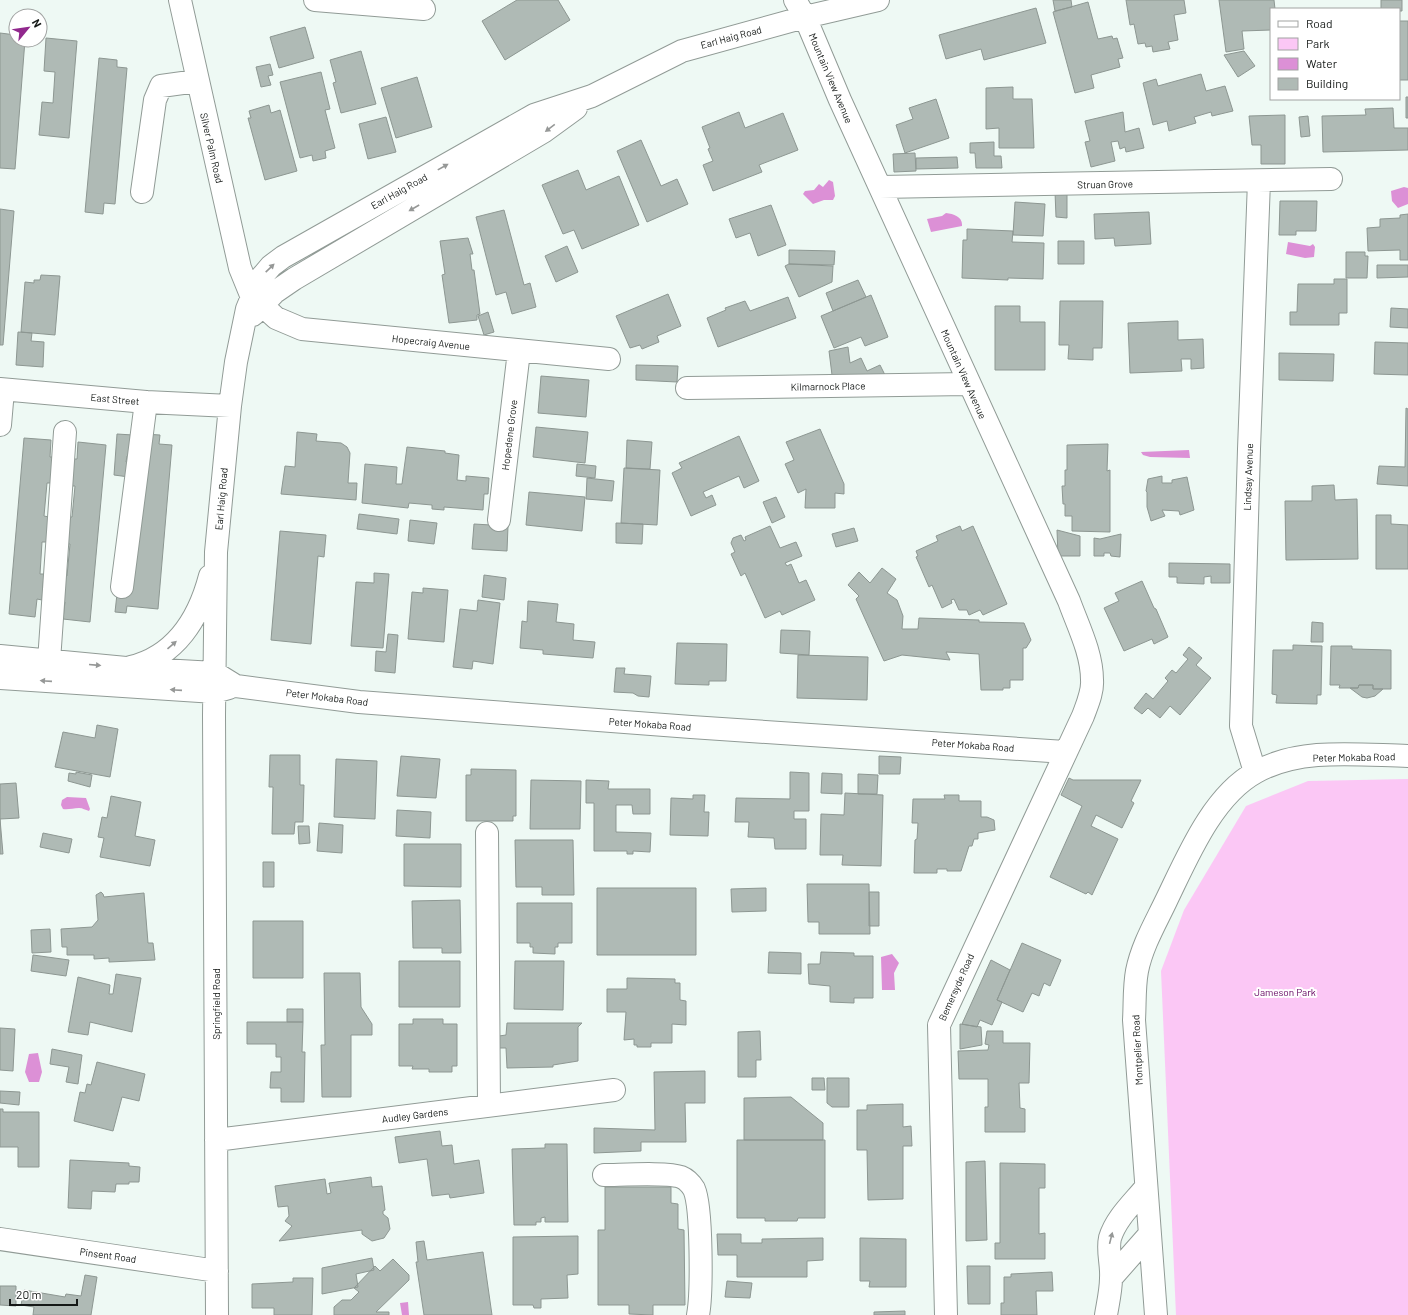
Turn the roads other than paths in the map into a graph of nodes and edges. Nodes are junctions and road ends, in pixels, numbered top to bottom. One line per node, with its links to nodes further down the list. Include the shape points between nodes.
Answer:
1 (179, 0): 6 (street, Silver Palm Road)
2 (315, 0): 4 (street)
3 (878, 0): 5 (street, Earl Haig Road)
4 (424, 9)
5 (800, 9): 9 (street, Mountain View Avenue); 11 (street, Earl Haig Road, via 682,51 592,96 543,132 275,292)
6 (197, 81): 10 (street, via 161,86 155,100); 11 (street, Silver Palm Road, via 236,254)
7 (1331, 179): 8 (street, Struan Grove)
8 (1259, 181): 9 (street, Struan Grove); 31 (street, Lindsay Avenue, via 1241,726)
9 (880, 187): 14 (street, Mountain View Avenue)
10 (142, 192)
11 (256, 300): 12 (street, Hopecraig Avenue, via 276,318 302,329); 18 (street, Earl Haig Road, via 244,327)
12 (519, 351): 13 (street, Hopecraig Avenue); 21 (street, Hopedene Grove)
13 (609, 359)
14 (968, 384): 15 (street, Kilmarnock Place); 29 (street, Mountain View Avenue, via 1069,601 1089,661 1092,680 1090,698)
15 (687, 388)
16 (1, 390): 17 (street, East Street); 19 (street)
17 (146, 402): 18 (street, East Street); 23 (street)
18 (230, 406): 22 (street, Earl Haig Road)
19 (0, 425)
20 (66, 432): 25 (street)
21 (500, 520)
22 (216, 552): 26 (street, one-way to 22, via 156,658 183,636 205,594); 28 (street, Earl Haig Road)
23 (122, 587)
24 (0, 656): 25 (street, Peter Mokaba Road)
25 (49, 661): 26 (street, Peter Mokaba Road, one-way to 26)
26 (126, 668): 28 (street, Peter Mokaba Road)
27 (0, 678): 28 (street, Peter Mokaba Road, one-way to 27)
28 (215, 683): 29 (street, Peter Mokaba Road, via 359,702); 35 (street, Springfield Road)
29 (1065, 752): 44 (street, Bemersyde Road, via 939,1025)
30 (1408, 756): 31 (street, Peter Mokaba Road, via 1332,755 1293,758)
31 (1255, 772): 37 (street, Montpelier Road, via 1229,792 1204,826 1146,943 1137,972 1134,1020)
32 (487, 833): 34 (street)
33 (614, 1090): 34 (street, Audley Gardens)
34 (489, 1105): 35 (street, Audley Gardens)
35 (216, 1140): 40 (street, Springfield Road)
36 (604, 1175): 43 (street, via 669,1175 681,1176 689,1182 698,1206)
37 (1146, 1187): 38 (street, Montpelier Road); 41 (street, one-way to 37, via 1109,1249 1112,1233)
38 (1149, 1235): 41 (street); 46 (street, Montpelier Road)
39 (0, 1239): 40 (street, Pinsent Road)
40 (217, 1271): 42 (street, Springfield Road)
41 (1112, 1277): 45 (street)
42 (217, 1315)
43 (698, 1315)
44 (946, 1315)
45 (1106, 1315)
46 (1156, 1315)

